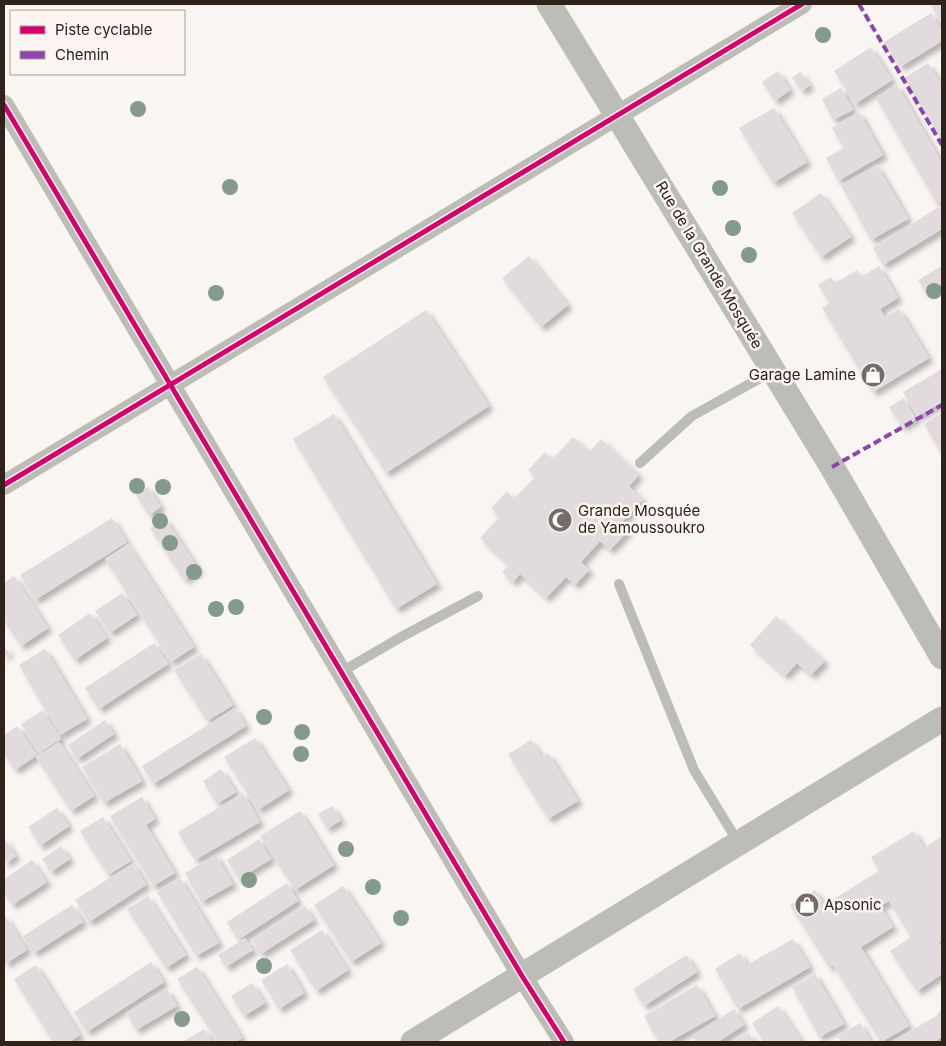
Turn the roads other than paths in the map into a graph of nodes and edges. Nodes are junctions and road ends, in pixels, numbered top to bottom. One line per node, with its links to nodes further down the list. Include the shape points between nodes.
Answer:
1 (549, 4): 4 (street, Rue de la Grande Mosquée)
2 (796, 5): 4 (street)
3 (4, 105): 6 (street)
4 (617, 115): 5 (street, Rue de la Grande Mosquée); 6 (street)
5 (773, 371): 7 (lane, via 692,416); 11 (street, Rue de la Grande Mosquée)
6 (170, 385): 8 (street); 12 (street)
7 (640, 463)
8 (4, 485)
9 (619, 584): 14 (lane, via 694,770)
10 (478, 596): 12 (lane)
11 (942, 657)
12 (341, 672): 15 (street)
13 (942, 719): 14 (street)
14 (739, 843): 15 (street)
15 (522, 976): 16 (street); 17 (street)
16 (413, 1042)
17 (564, 1042)

